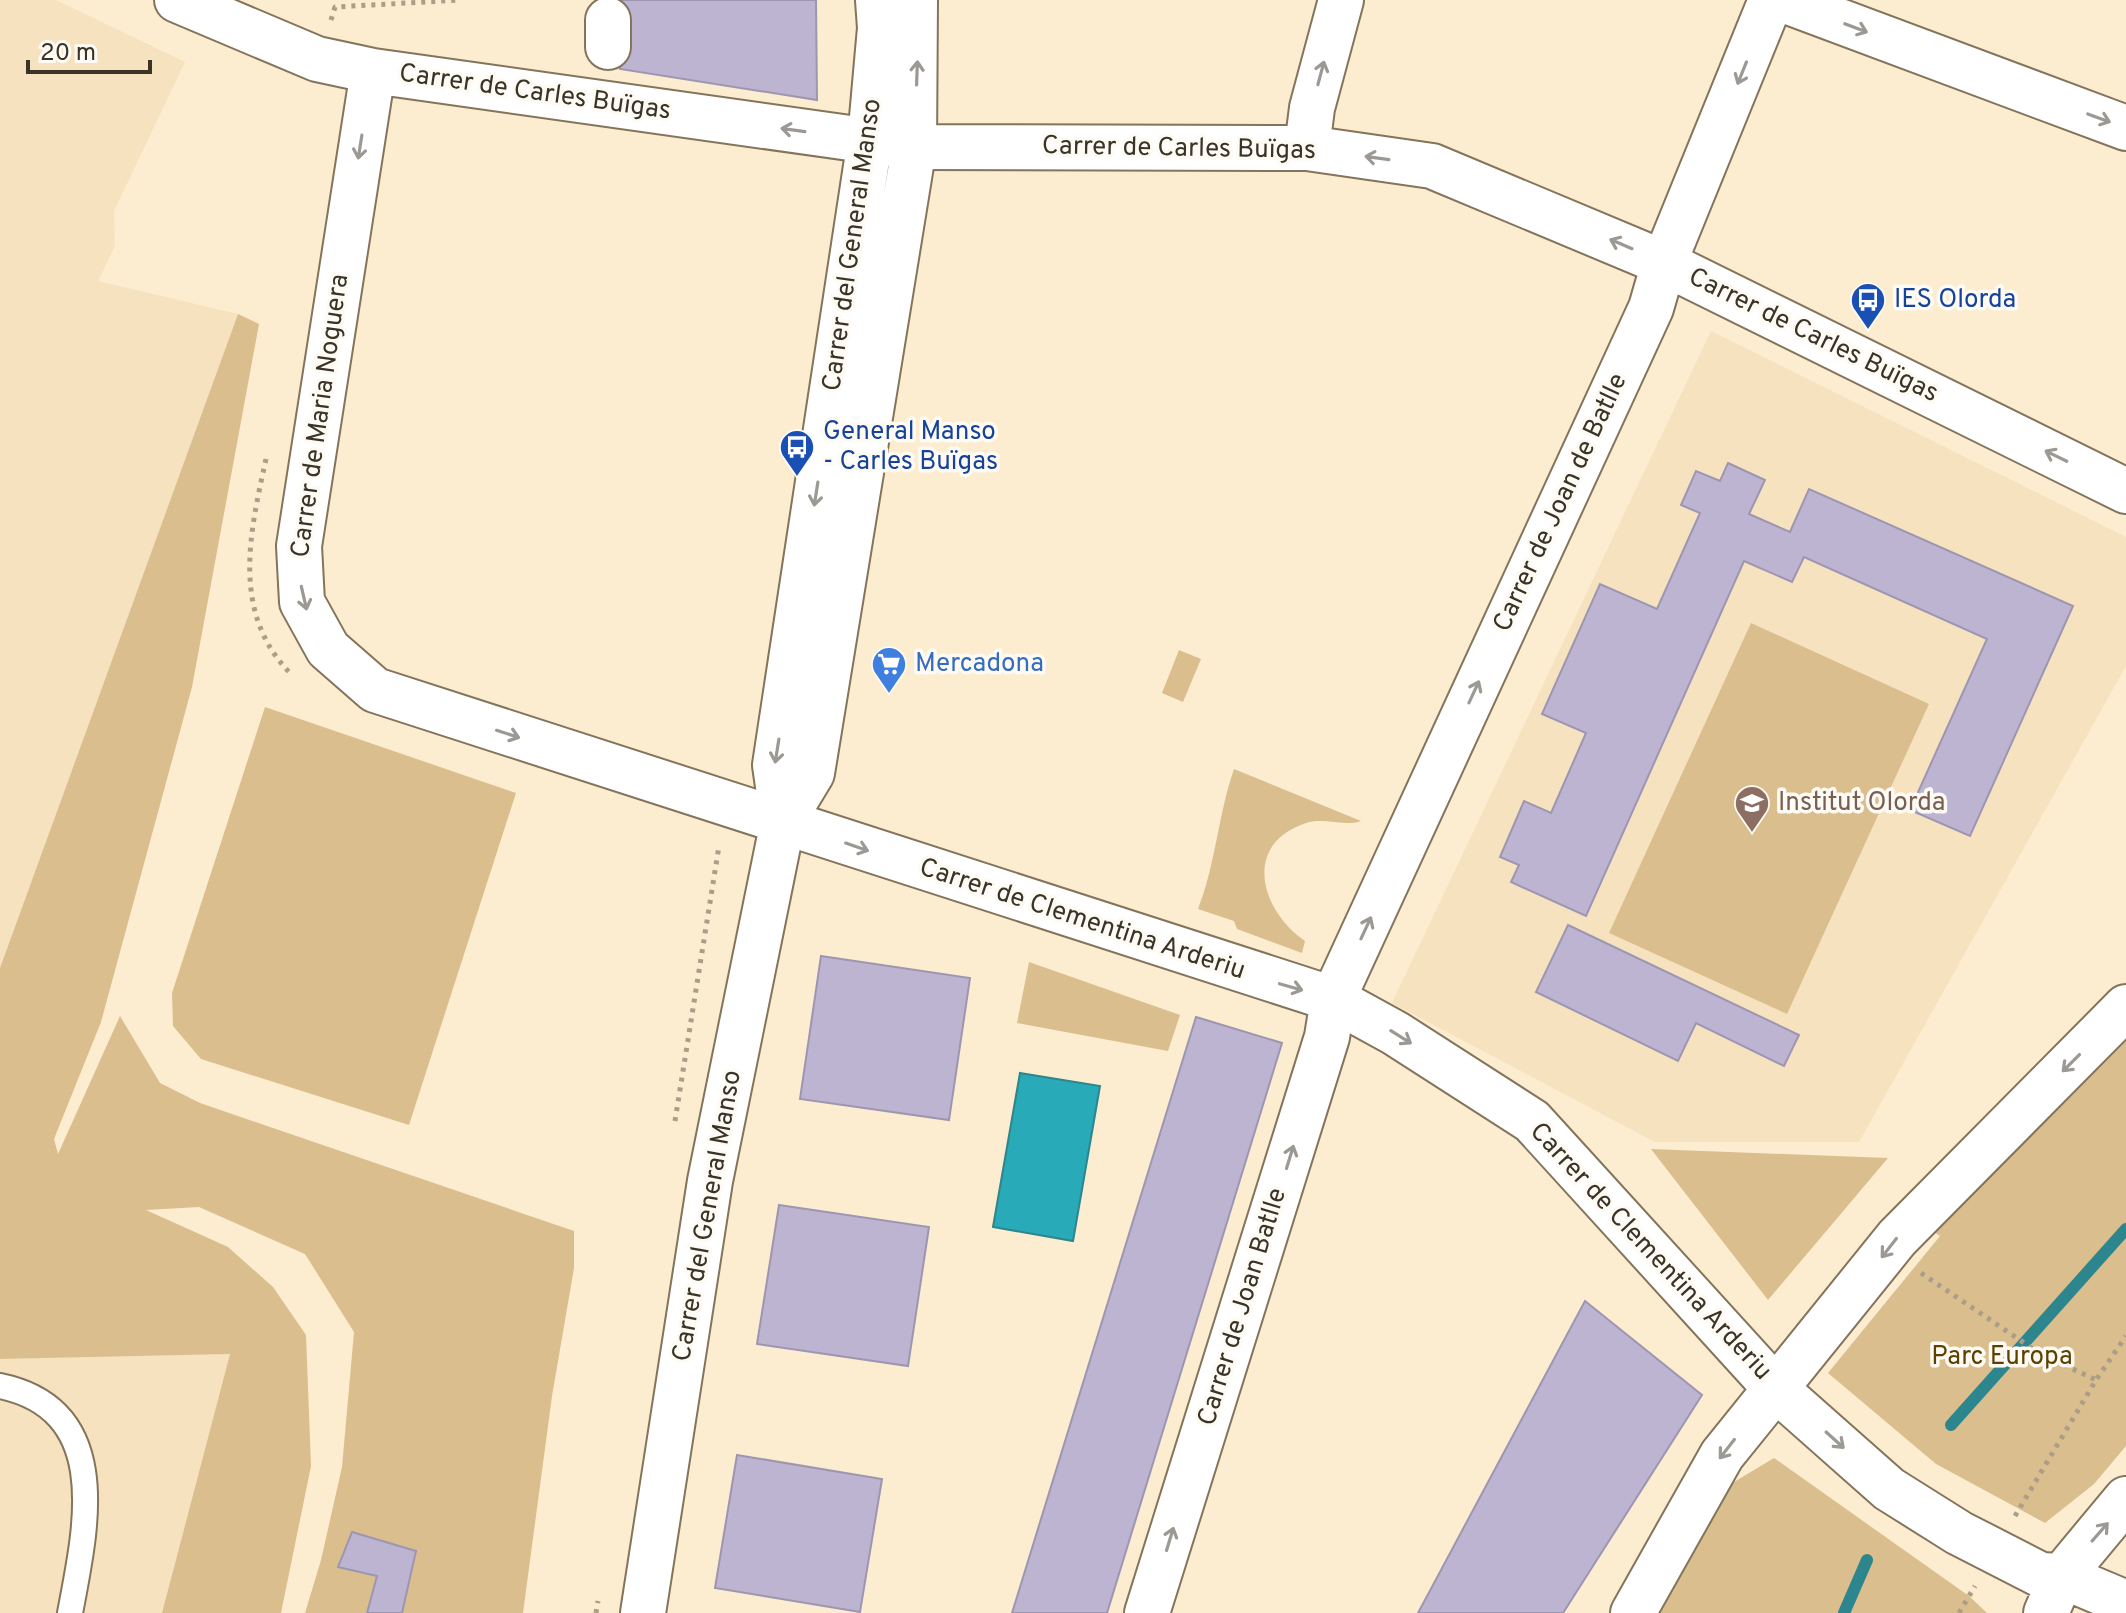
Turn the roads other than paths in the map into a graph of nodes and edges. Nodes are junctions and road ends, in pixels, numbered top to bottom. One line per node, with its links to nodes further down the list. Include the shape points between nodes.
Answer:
1 (177, 0): 7 (street, Carrer de Carles Buïgas, via 317,59)
2 (878, 0): 9 (street, Carrer del General Manso)
3 (915, 0): 10 (street, Carrer del General Manso, one-way to 3)
4 (1341, 0): 11 (street, one-way to 4, via 1312,108)
5 (1771, 0): 12 (street, Carrer de Joan de Batlle, one-way to 12)
6 (1783, 0): 8 (street, one-way to 8)
7 (373, 71): 9 (street, Carrer de Carles Buïgas, one-way to 7, via 606,60); 14 (street, Carrer de Maria Noguera, one-way to 14, via 299,546 302,602 328,649 375,690)
8 (2126, 128)
9 (870, 140): 10 (street, Carrer de Carles Buïgas); 14 (street, Carrer del General Manso, one-way to 14, via 775,765)
10 (914, 147): 11 (street, Carrer de Carles Buïgas); 14 (street, Carrer del General Manso, via 812,773)
11 (1307, 148): 12 (street, Carrer de Carles Buïgas, one-way to 11, via 1432,166)
12 (1664, 263): 13 (street, Carrer de Carles Buïgas, one-way to 12); 15 (street, Carrer de Joan de Batlle, one-way to 12, via 1651,308)
13 (2126, 491)
14 (783, 821): 15 (street, Carrer de Clementina Arderiu, one-way to 15); 23 (street, Carrer del General Manso, via 710,1181)
15 (1333, 999): 18 (street, Carrer de Clementina Arderiu, one-way to 18, via 1532,1121); 24 (street, Carrer de Joan Batlle, one-way to 15, via 1323,1052)
16 (2126, 1007): 18 (street, one-way to 18, via 1897,1238)
17 (0, 1386): 22 (lane, via 28,1392 63,1420 82,1458 87,1495)
18 (1776, 1389): 20 (street, Carrer de Clementina Arderiu, one-way to 20, via 1889,1489 2041,1575); 25 (street, one-way to 25, via 1722,1455)
19 (2126, 1499): 20 (street, one-way to 19)
20 (2054, 1594): 21 (street, Carrer de Clementina Arderiu)
21 (2126, 1603)
22 (70, 1613)
23 (643, 1613)
24 (1147, 1613)
25 (1633, 1613)

